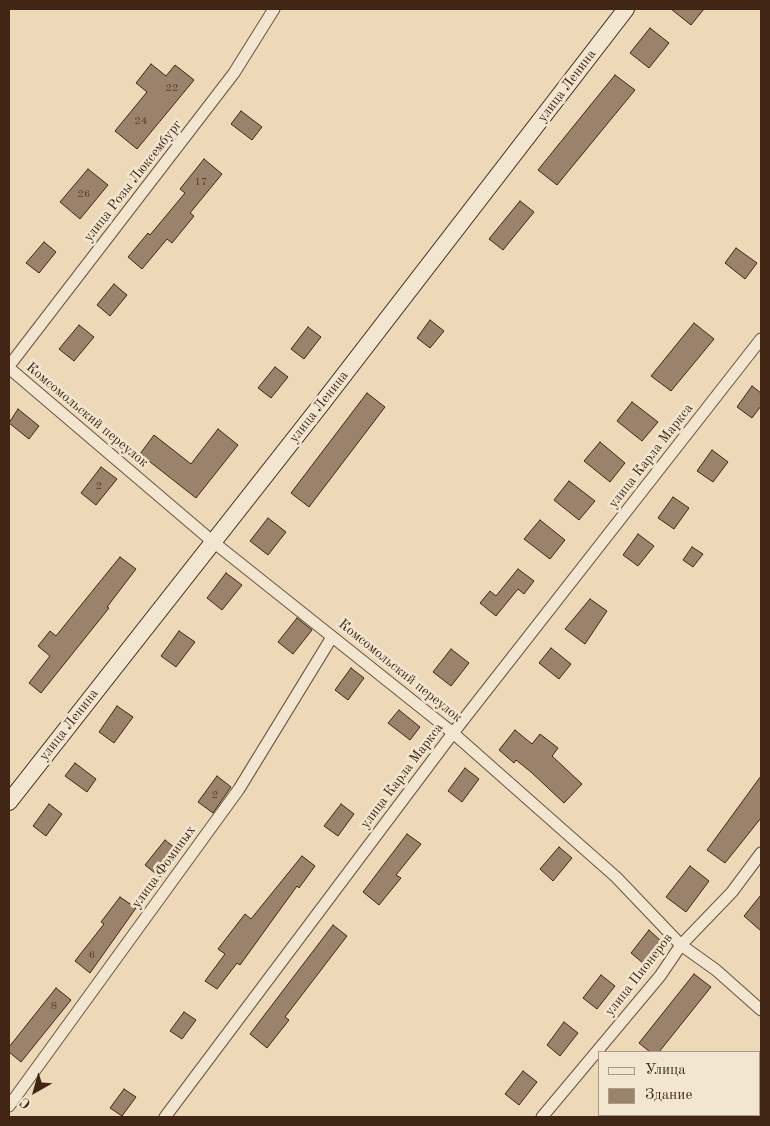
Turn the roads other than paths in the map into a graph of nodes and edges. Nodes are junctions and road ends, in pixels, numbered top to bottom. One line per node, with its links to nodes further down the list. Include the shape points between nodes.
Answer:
1 (274, 9): 4 (street, улица Розы Люксембург, via 234,73)
2 (626, 9): 5 (main road, улица Ленина)
3 (761, 339): 7 (street, улица Карла Маркса)
4 (9, 367): 5 (street, Комсомольский переулок)
5 (212, 541): 6 (street, Комсомольский переулок); 8 (main road, улица Ленина)
6 (332, 637): 7 (street, Комсомольский переулок); 12 (street, улица Фоминых, via 239,789)
7 (453, 733): 10 (street, Комсомольский переулок, via 616,877); 13 (street, улица Карла Маркса)
8 (9, 802)
9 (761, 853): 10 (street, улица Пионеров, via 732,892)
10 (682, 945): 11 (street, Комсомольский переулок); 14 (street, улица Пионеров, via 660,976)
11 (761, 1010)
12 (9, 1106)
13 (165, 1117)
14 (542, 1117)

